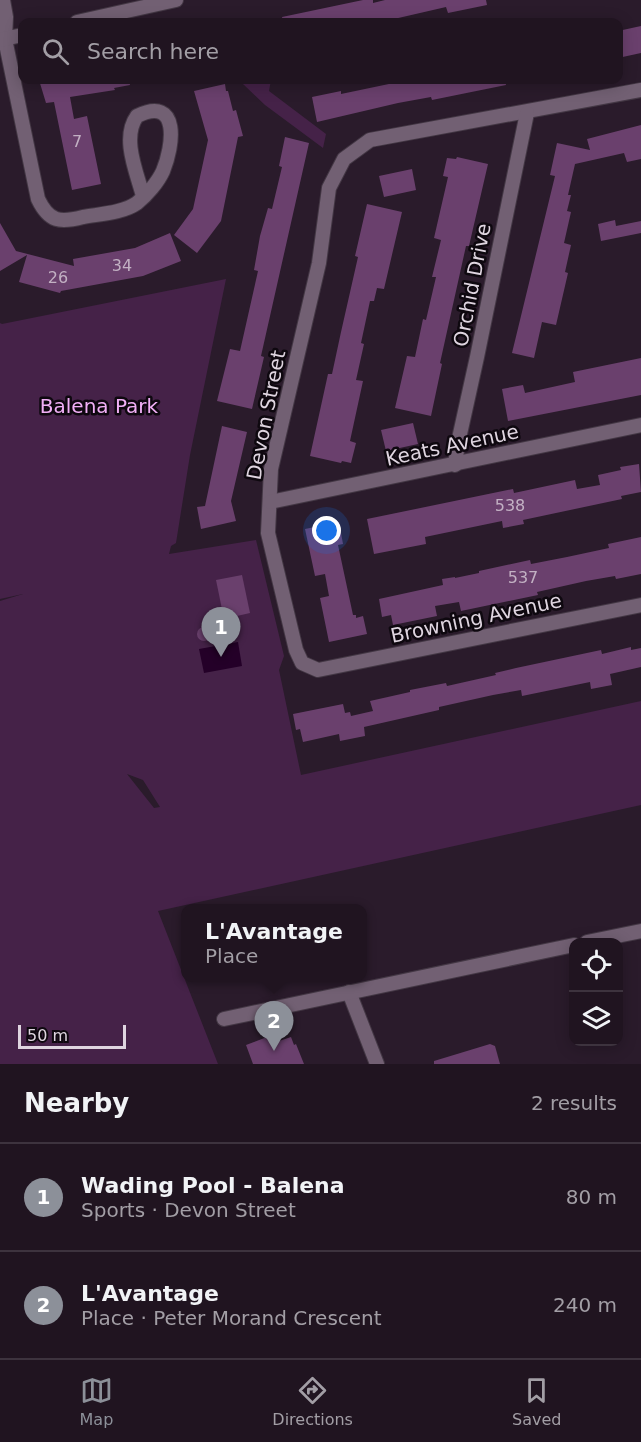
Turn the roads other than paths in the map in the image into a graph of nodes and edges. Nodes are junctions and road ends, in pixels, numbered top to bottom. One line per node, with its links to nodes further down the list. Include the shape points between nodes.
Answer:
1 (3, 0): 5 (street)
2 (176, 0): 3 (street)
3 (95, 18)
4 (18, 36): 5 (street)
5 (3, 39): 8 (street, via 38,199 45,212 59,220 70,220 128,207)
6 (641, 90): 7 (street)
7 (527, 113): 10 (street, Orchid Drive); 11 (street, Devon Street, via 370,140 344,159 329,188 319,263 271,469)
8 (143, 196): 8 (street, via 131,129 137,116 162,113 169,120 171,140 164,169)
9 (641, 425): 10 (street, Keats Avenue)
10 (456, 465): 11 (street, Keats Avenue)
11 (270, 502): 13 (street, Devon Street, via 268,532 296,650 302,663)
12 (641, 604): 13 (street, Browning Avenue)
13 (318, 669)
14 (641, 931): 15 (street)
15 (607, 938)
16 (569, 946): 17 (street)
17 (349, 992): 18 (street); 19 (street)
18 (224, 1019)
19 (377, 1064)

